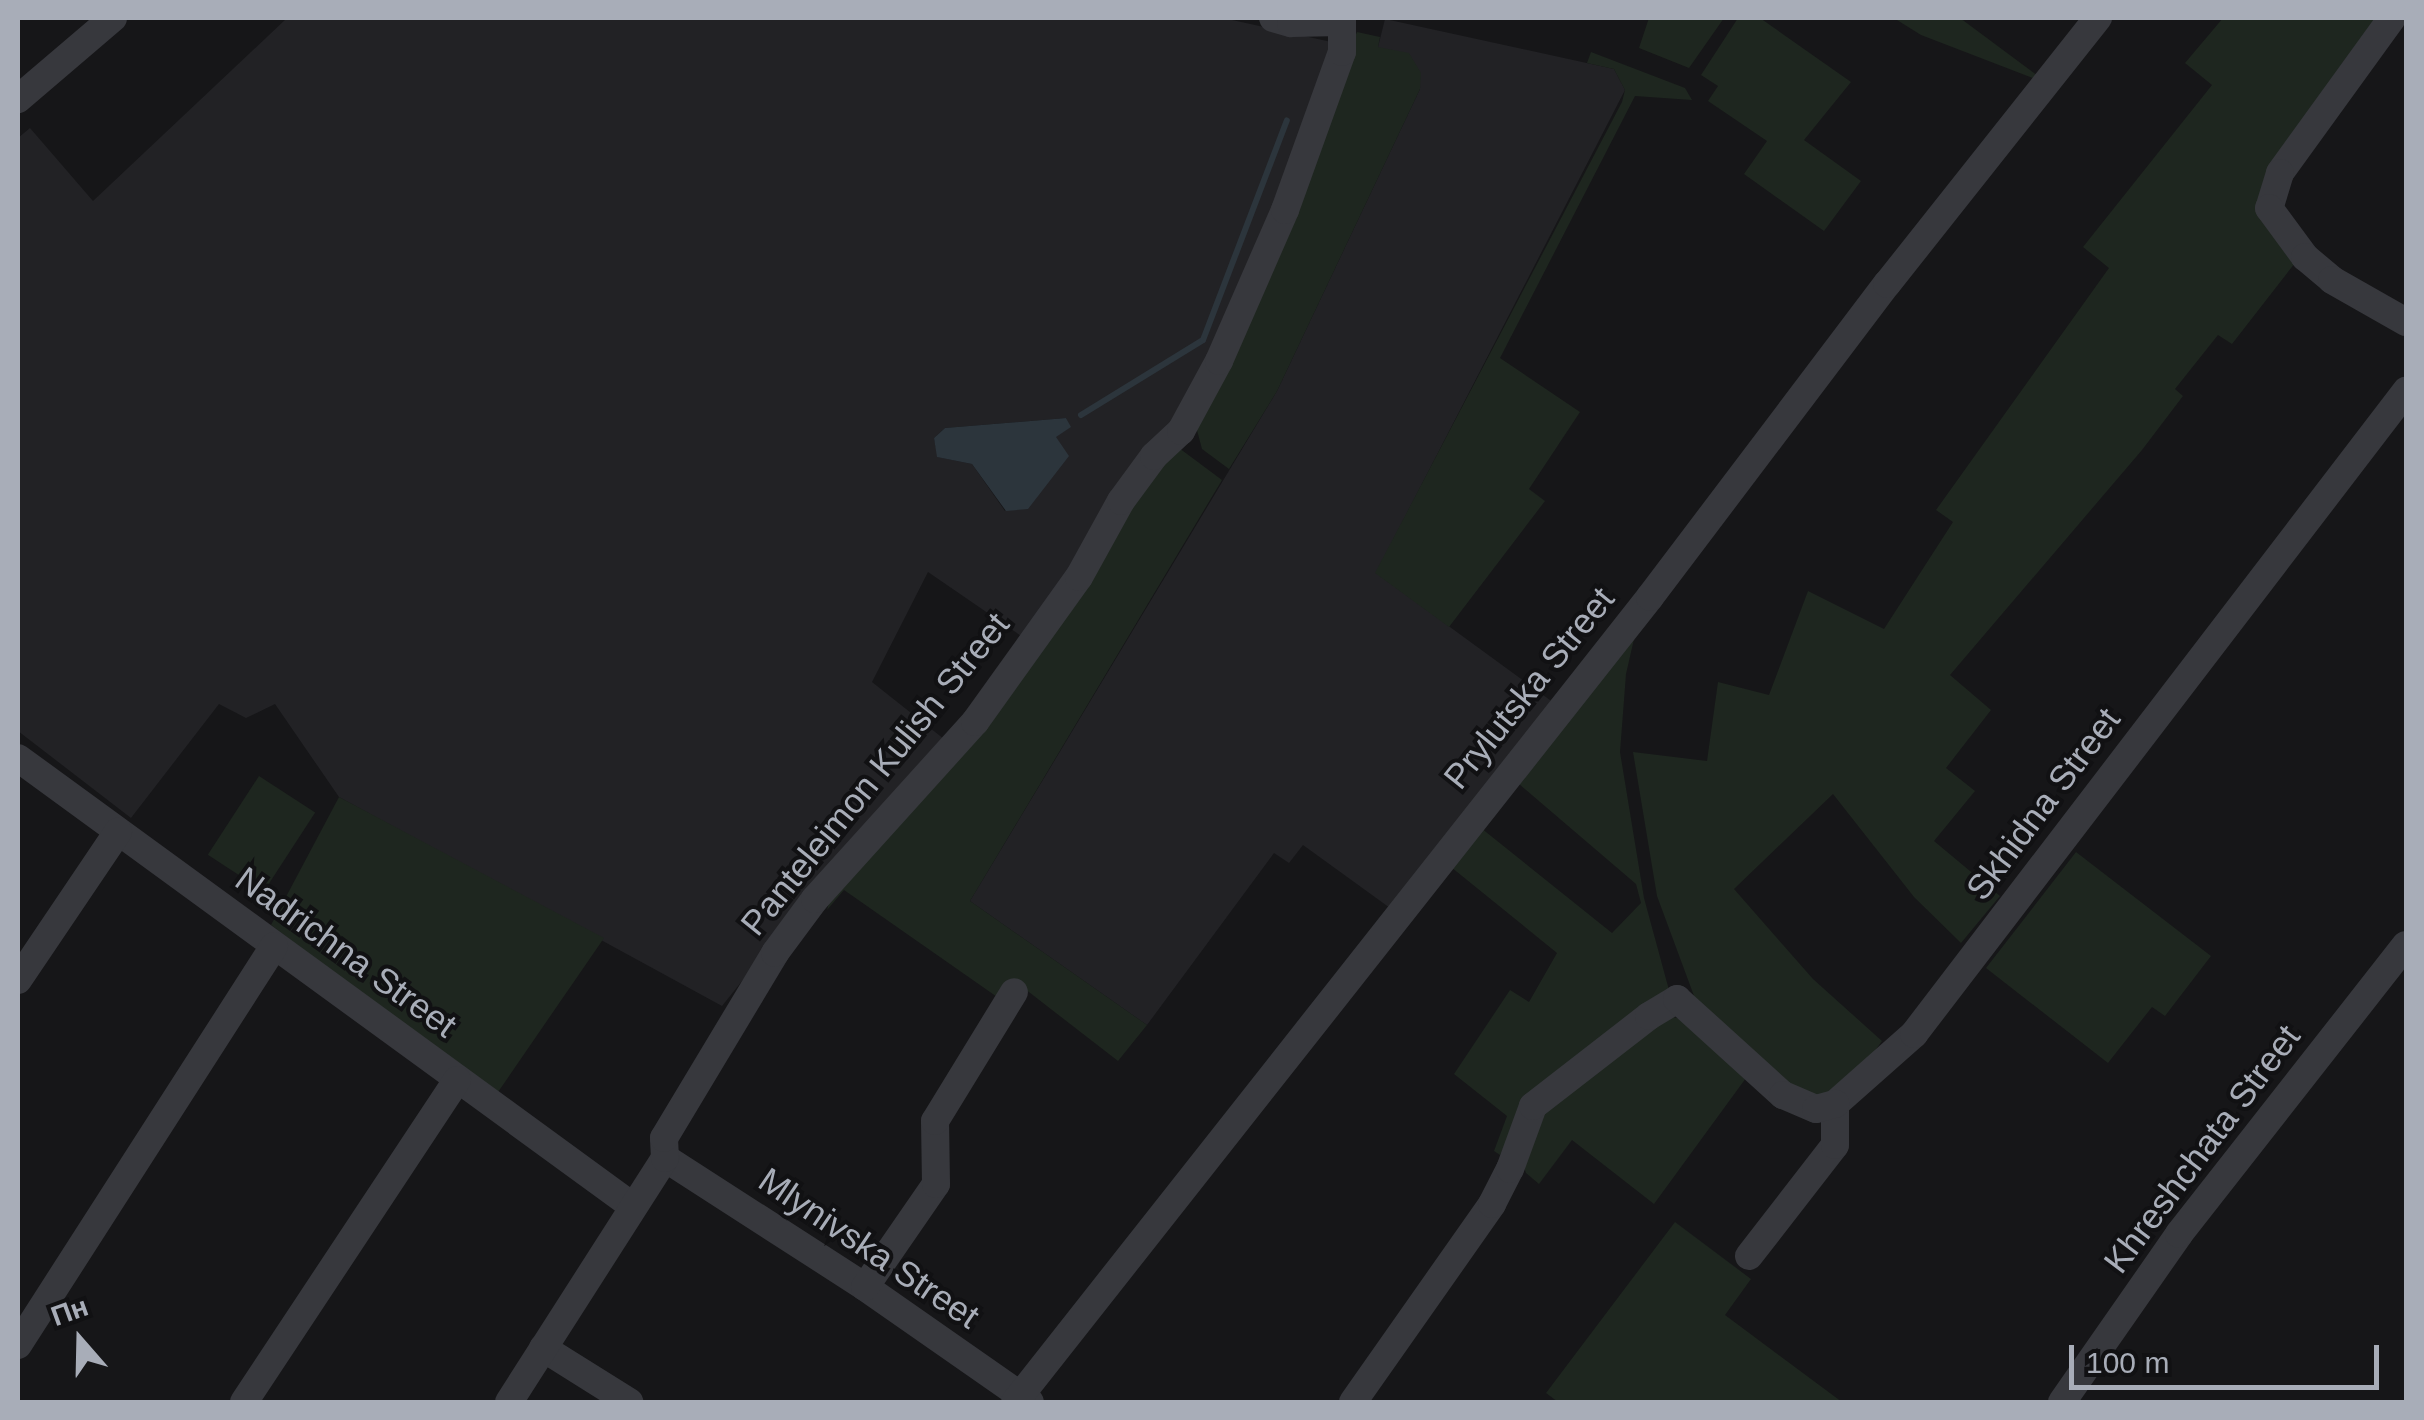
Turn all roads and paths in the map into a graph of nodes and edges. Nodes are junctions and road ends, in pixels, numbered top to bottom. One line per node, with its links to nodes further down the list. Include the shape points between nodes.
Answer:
1 (114, 18): 6 (street)
2 (1273, 18): 5 (street)
3 (2098, 18): 23 (street, Prylutska Street)
4 (2392, 18): 7 (street, via 2280,173 2269,208 2332,280)
5 (1342, 20): 17 (street, Panteleimon Kulish Street, via 1342,52 1285,210 1181,431 1121,501 1079,577 975,722 814,898 664,1138)
6 (18, 99)
7 (2406, 322)
8 (2406, 392): 16 (street, Skhidna Street, via 1914,1034)
9 (18, 758): 10 (street, Nadrichna Street)
10 (118, 832): 12 (street, Nadrichna Street); 13 (street)
11 (2406, 945): 28 (street, Khreshchata Street, via 2179,1234)
12 (274, 946): 15 (street, Nadrichna Street); 21 (street)
13 (18, 980)
14 (1014, 992): 20 (street, via 936,1121 936,1184)
15 (457, 1080): 18 (street, Nadrichna Street); 24 (street)
16 (1835, 1104): 19 (street, via 1836,1145); 27 (street, via 1816,1108 1783,1095 1677,999 1532,1106 1492,1204)
17 (664, 1158): 18 (street, Panteleimon Kulish Street); 20 (street, Mlynivska Street)
18 (631, 1205): 22 (street, Panteleimon Kulish Street)
19 (1749, 1256)
20 (865, 1287): 23 (street, Mlynivska Street)
21 (18, 1345)
22 (543, 1348): 25 (street, Panteleimon Kulish Street); 26 (street)
23 (1022, 1400)
24 (244, 1402)
25 (509, 1402)
26 (629, 1402)
27 (1353, 1402)
28 (2062, 1402)

